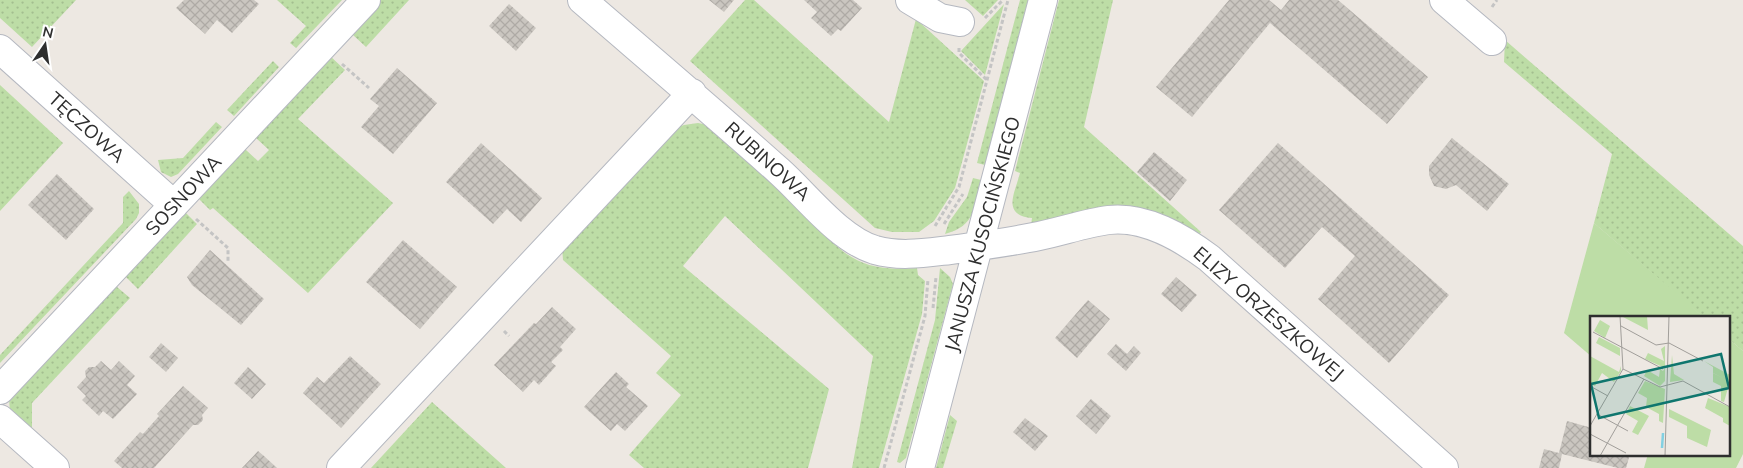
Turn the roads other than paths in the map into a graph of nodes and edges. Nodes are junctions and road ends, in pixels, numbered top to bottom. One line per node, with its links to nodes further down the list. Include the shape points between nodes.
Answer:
1 (366, 0): 10 (street, SOSNOWA)
2 (582, 0): 9 (street, RUBINOWA)
3 (910, 0): 6 (street, via 940,18)
4 (1043, 0): 11 (street, JANUSZA KUSOCIŃSKIEGO)
5 (1444, 0): 7 (street)
6 (960, 22)
7 (1492, 41)
8 (0, 49): 10 (street, TĘCZOWA)
9 (692, 93): 11 (street, RUBINOWA, via 805,194 845,235 872,249 898,255); 15 (street)
10 (175, 204): 12 (street, SOSNOWA)
11 (979, 246): 16 (street, JANUSZA KUSOCIŃSKIEGO); 17 (street, ELIZY ORZESZKOWEJ, via 1112,220 1130,220 1184,239)
12 (0, 390)
13 (0, 419): 14 (street)
14 (56, 468)
15 (341, 468)
16 (920, 468)
17 (1444, 468)

